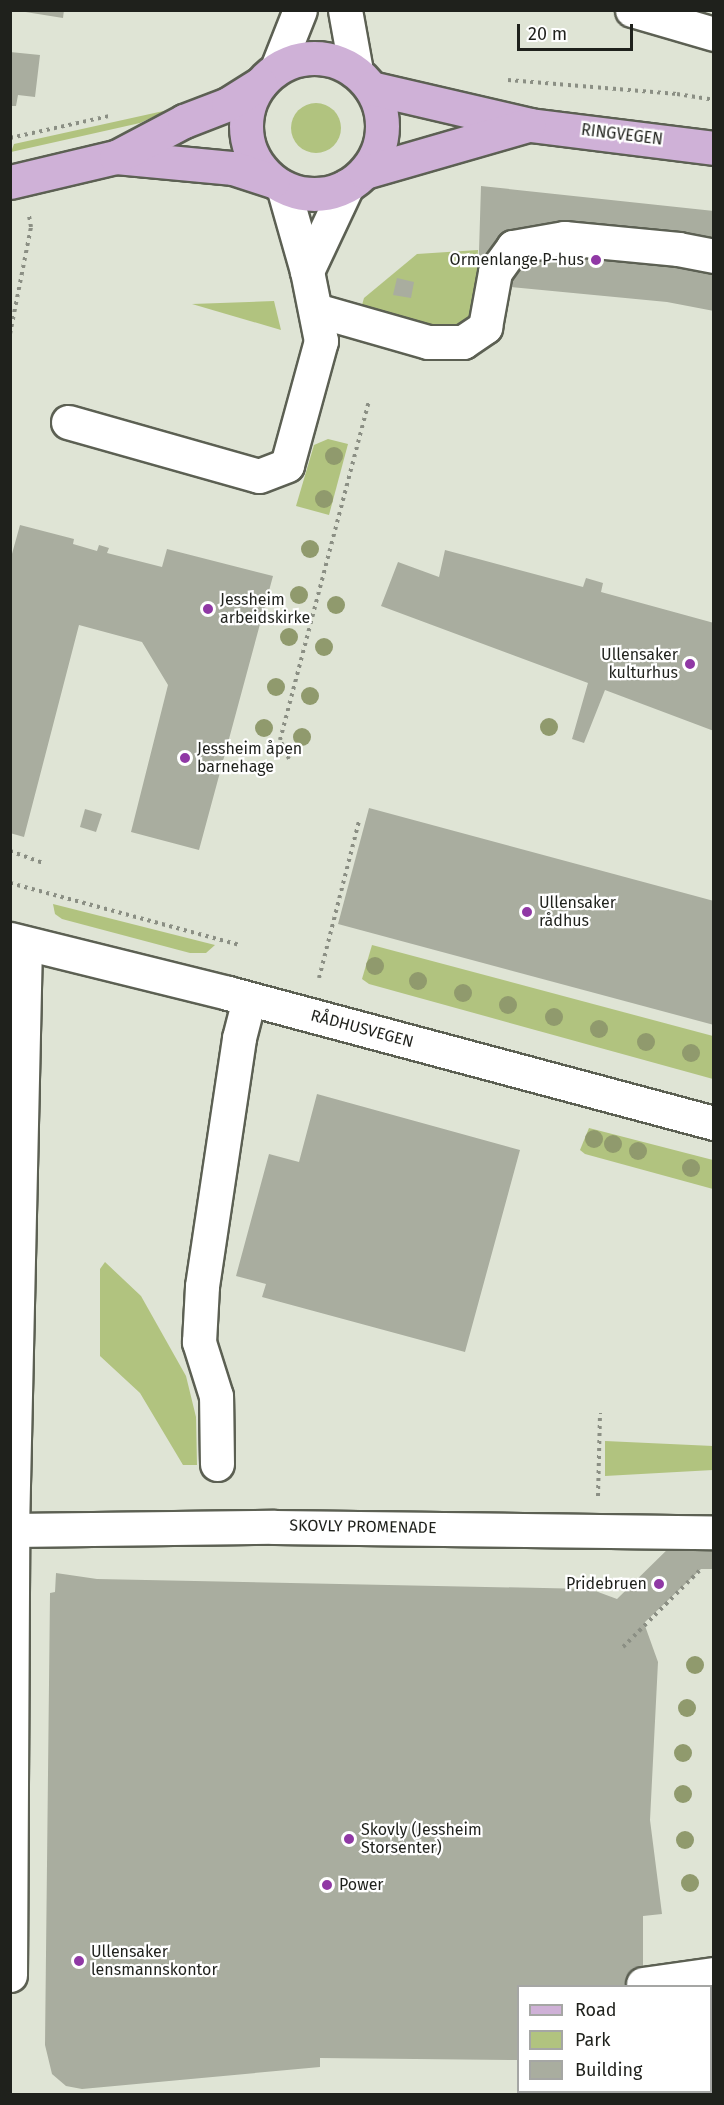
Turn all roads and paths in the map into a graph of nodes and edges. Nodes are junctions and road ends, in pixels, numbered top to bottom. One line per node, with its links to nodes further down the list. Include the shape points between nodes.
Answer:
1 (300, 10): 5 (street)
2 (345, 10): 6 (street)
3 (632, 10): 4 (street)
4 (714, 34)
5 (269, 76): 6 (main road, RINGVEGEN, via 304,58 321,58); 13 (main road, RINGVEGEN); 16 (main road, via 249,104 246,125 253,157)
6 (363, 79): 10 (main road, RINGVEGEN); 14 (main road, via 380,106 382,133 379,147)
7 (495, 79): 8 (path)
8 (714, 100)
9 (117, 114): 11 (path)
10 (530, 125): 12 (main road, RINGVEGEN); 14 (main road, RINGVEGEN)
11 (10, 138)
12 (714, 148)
13 (117, 157): 15 (main road, RINGVEGEN); 16 (main road, RINGVEGEN, via 233,168)
14 (356, 179): 16 (main road, RINGVEGEN, via 313,195); 19 (street)
15 (10, 182)
16 (278, 184): 19 (street)
17 (29, 215): 21 (path, via 31,227)
18 (714, 256): 20 (street, via 564,238 513,247 495,272 485,327 475,337 456,343 428,342)
19 (307, 271): 20 (street)
20 (316, 310): 23 (street, via 321,341 287,465 259,476)
21 (10, 334)
22 (369, 400): 24 (path, via 280,740)
23 (68, 422)
24 (289, 759)
25 (359, 821): 31 (path)
26 (10, 851): 27 (path)
27 (45, 864)
28 (10, 884): 30 (path)
29 (18, 941): 32 (street, RÅDHUSVEGEN); 37 (street)
30 (240, 945)
31 (319, 978)
32 (249, 999): 33 (street, RÅDHUSVEGEN); 35 (street, via 239,1038 202,1287 199,1342 216,1396)
33 (714, 1123)
34 (600, 1413): 36 (path)
35 (217, 1464)
36 (598, 1477)
37 (12, 1511): 38 (street, SKOVLY PROMENADE, via 274,1527); 39 (street)
38 (714, 1532)
39 (11, 1566): 43 (street)
40 (714, 1567): 41 (path, via 702,1568)
41 (623, 1647)
42 (714, 1974): 44 (street)
43 (10, 1975)
44 (643, 1984)

